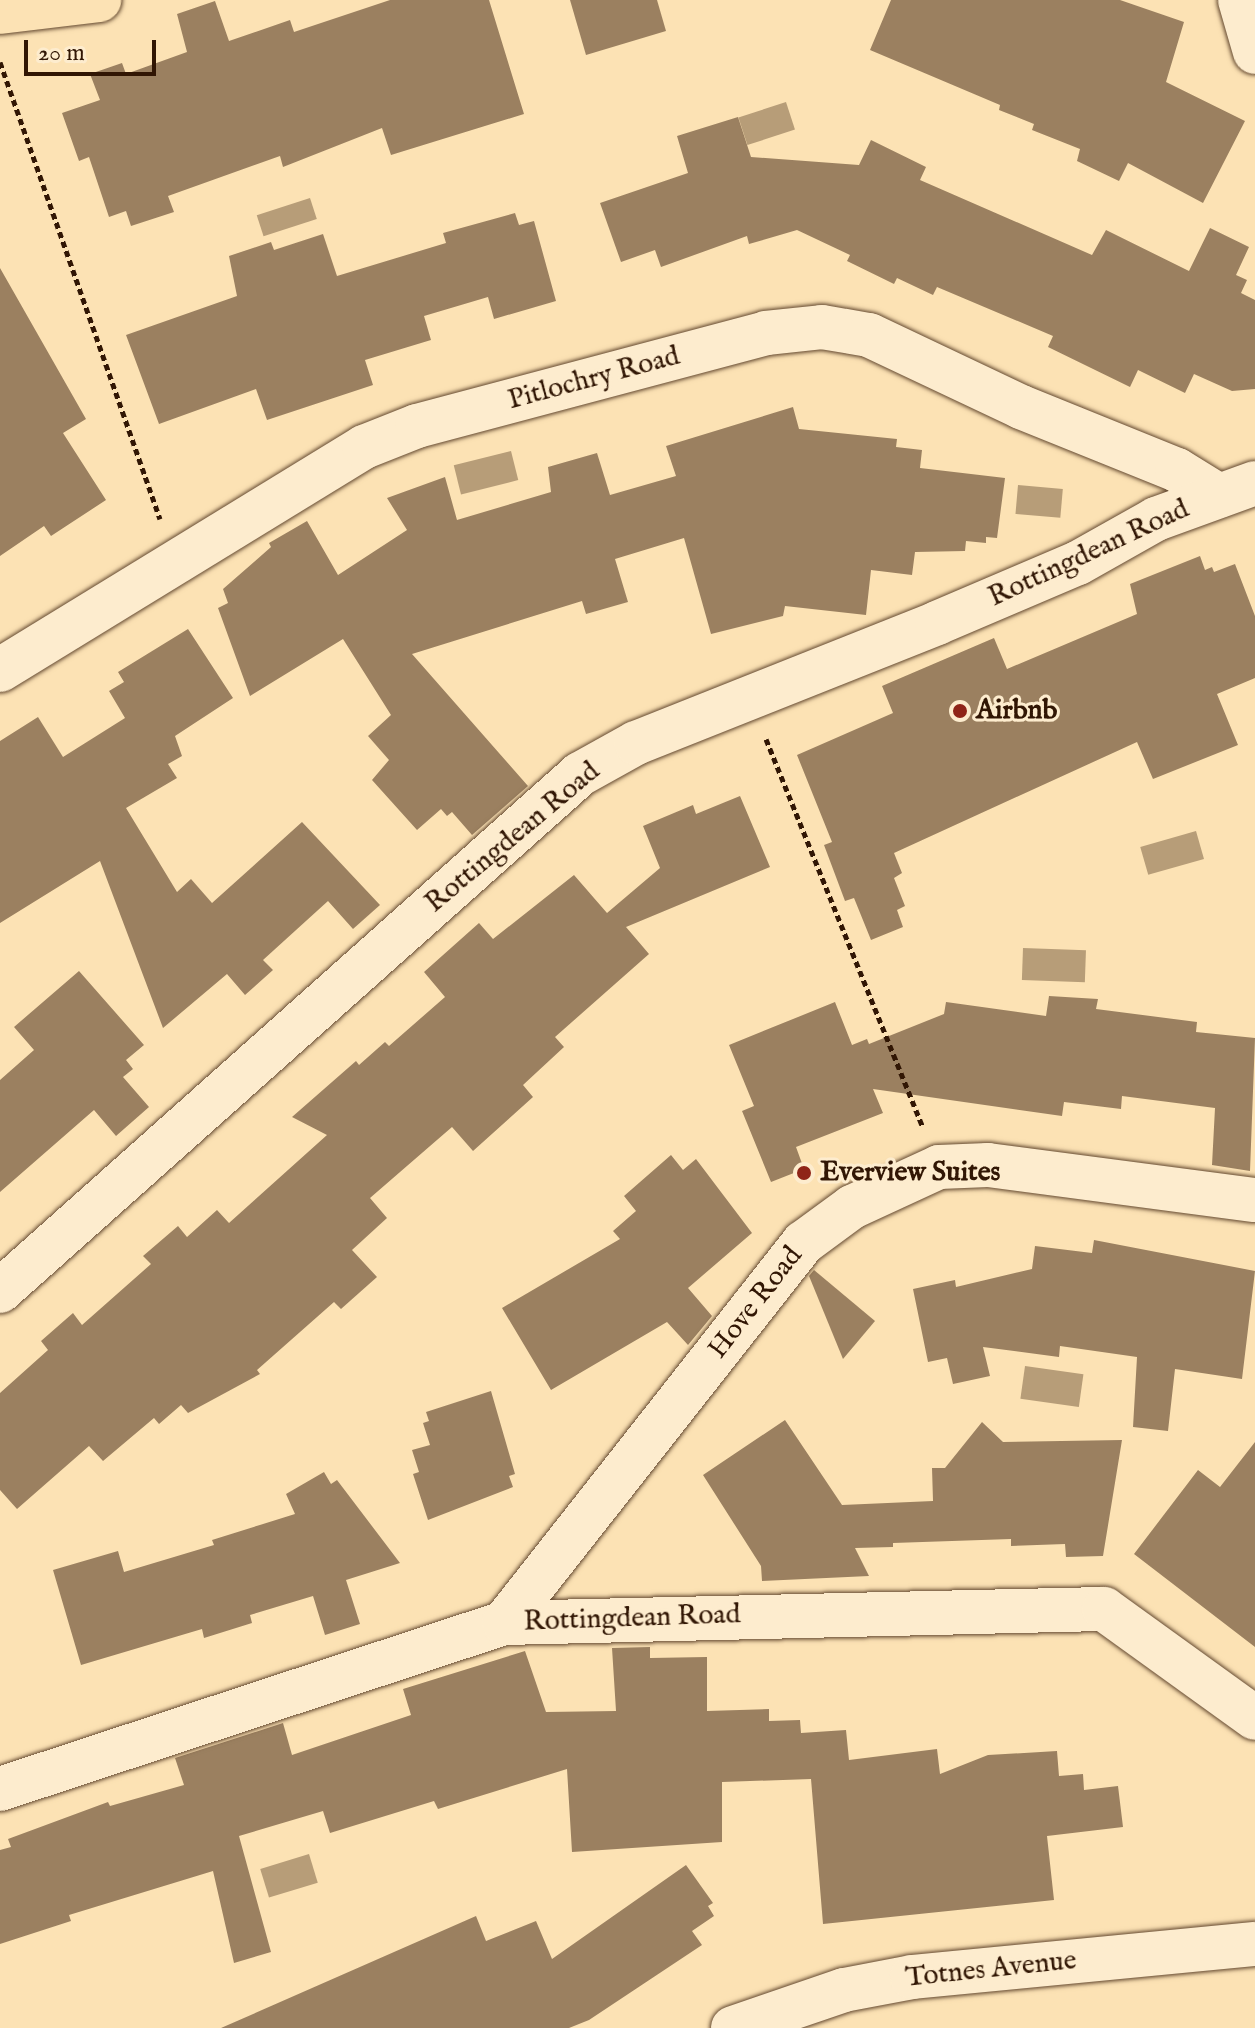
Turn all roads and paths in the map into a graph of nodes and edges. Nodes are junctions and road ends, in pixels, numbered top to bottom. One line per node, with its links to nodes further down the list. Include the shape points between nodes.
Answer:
1 (99, 0): 3 (main road)
2 (1240, 0): 4 (street)
3 (0, 12)
4 (1255, 52)
5 (0, 62): 7 (path)
6 (1237, 490): 8 (street, Pitlochry Road, via 1021,407 869,335 822,327 766,333 417,426 364,447); 9 (street, Rottingdean Road, via 1156,519 1078,563)
7 (156, 514)
8 (0, 670)
9 (749, 698): 10 (path); 12 (street, Rottingdean Road, via 636,743 580,774)
10 (939, 1167): 11 (street, Hove Road, via 1003,1166); 13 (street, Hove Road, via 852,1207 803,1243)
11 (1255, 1200)
12 (0, 1291)
13 (504, 1623): 14 (street, Rottingdean Road, via 1104,1609); 15 (street, Rottingdean Road)
14 (1255, 1718)
15 (0, 1789)
16 (1255, 1944): 17 (street, Totnes Avenue, via 912,1977)
17 (756, 2023)

